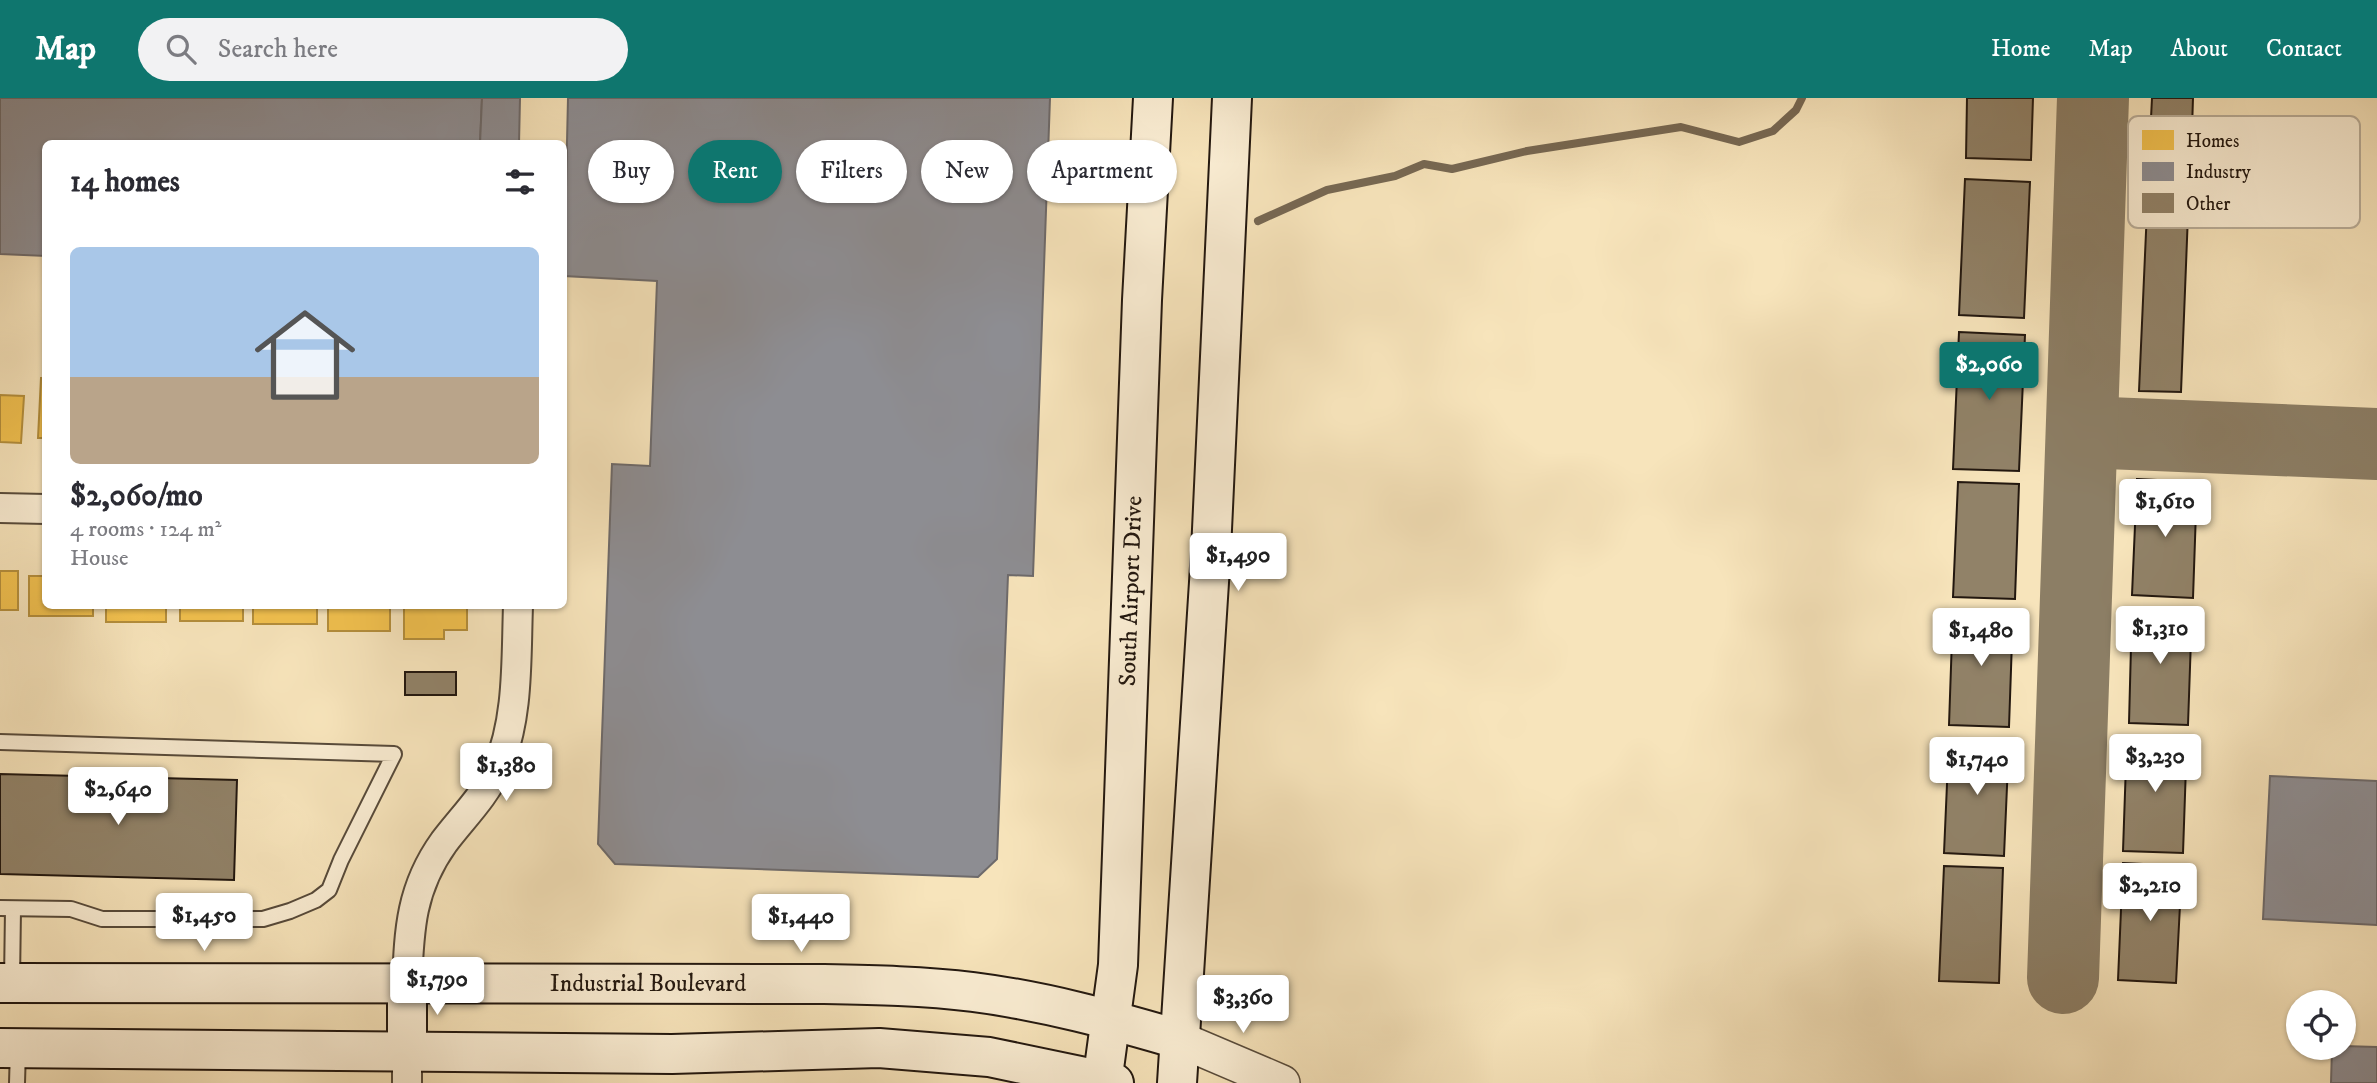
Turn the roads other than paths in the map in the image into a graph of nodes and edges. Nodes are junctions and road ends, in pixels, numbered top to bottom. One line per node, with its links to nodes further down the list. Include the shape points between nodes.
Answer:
1 (1153, 98): 10 (main road, South Airport Drive, via 1118,965)
2 (1232, 98): 11 (main road)
3 (0, 508): 4 (street)
4 (42, 509)
5 (519, 609): 9 (street, via 505,747 486,789 444,842 416,895)
6 (0, 742): 7 (lane, via 394,754 329,890 290,911 263,919 102,919 71,909)
7 (6, 908): 8 (lane)
8 (6, 983): 9 (main road, Industrial Boulevard)
9 (407, 984): 10 (main road, Industrial Boulevard, via 893,986 975,992); 13 (main road)
10 (1110, 1020): 11 (main road, Industrial Boulevard); 14 (main road, South Airport Drive)
11 (1181, 1040): 15 (main road); 16 (street, Industrial Boulevard)
12 (12, 1060): 13 (main road)
13 (407, 1067): 14 (main road, via 879,1048 989,1057)
14 (1106, 1082)
15 (1177, 1083)
16 (1282, 1083)

